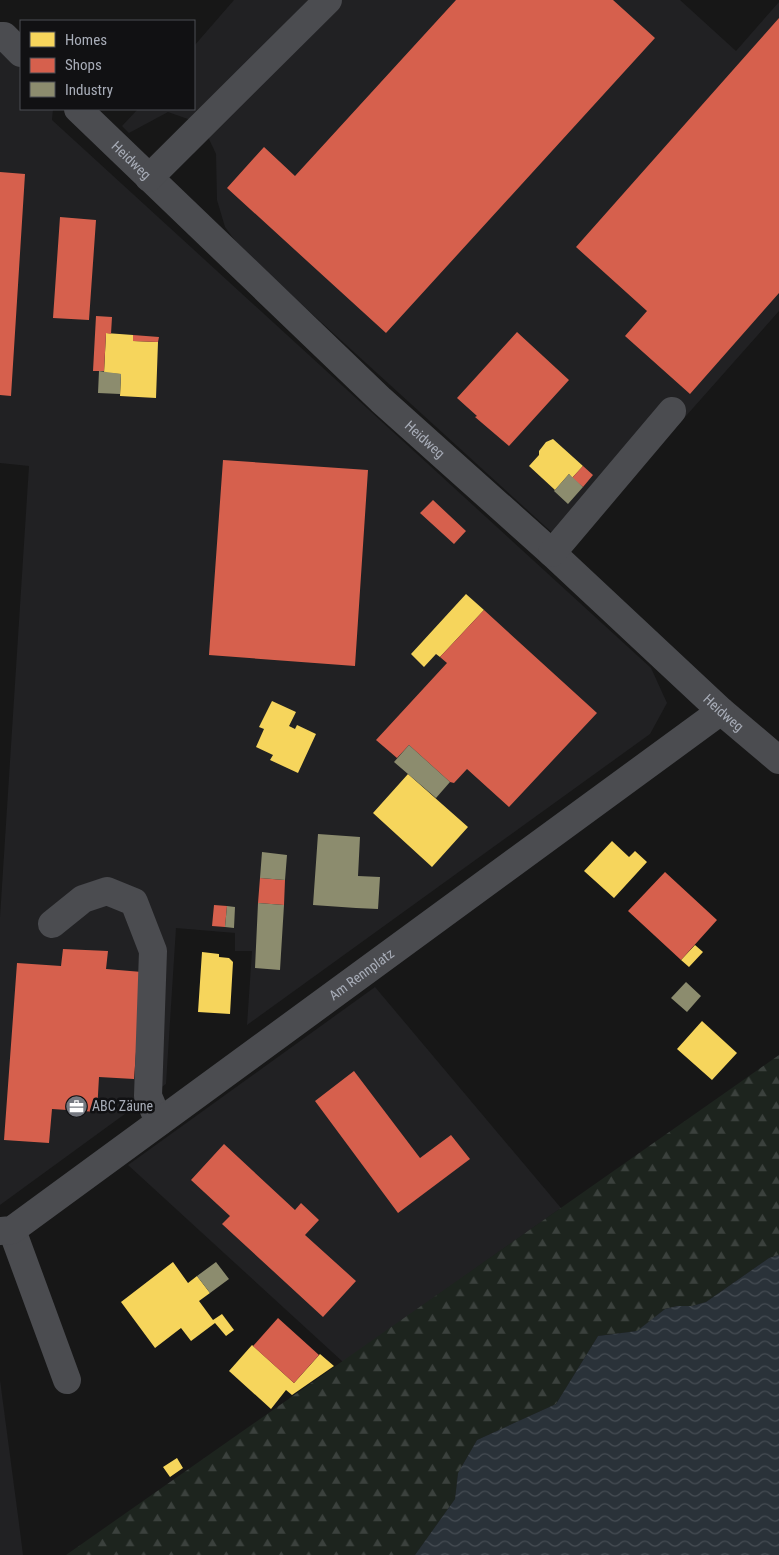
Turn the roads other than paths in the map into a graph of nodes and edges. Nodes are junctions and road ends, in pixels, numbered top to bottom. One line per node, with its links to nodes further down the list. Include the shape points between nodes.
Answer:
1 (328, 0): 5 (street)
2 (0, 36): 3 (street)
3 (20, 52)
4 (79, 110): 5 (street, Heidweg)
5 (148, 178): 7 (street, Heidweg, via 381,400)
6 (672, 411): 7 (street)
7 (552, 553): 8 (street, Heidweg)
8 (721, 711): 9 (street, Heidweg); 11 (street, Am Rennplatz)
9 (779, 760)
10 (52, 924): 11 (street, via 83,899 107,891 134,902 153,951 148,1096)
11 (159, 1122): 12 (street, Am Rennplatz)
12 (6, 1231): 13 (street)
13 (67, 1380)

